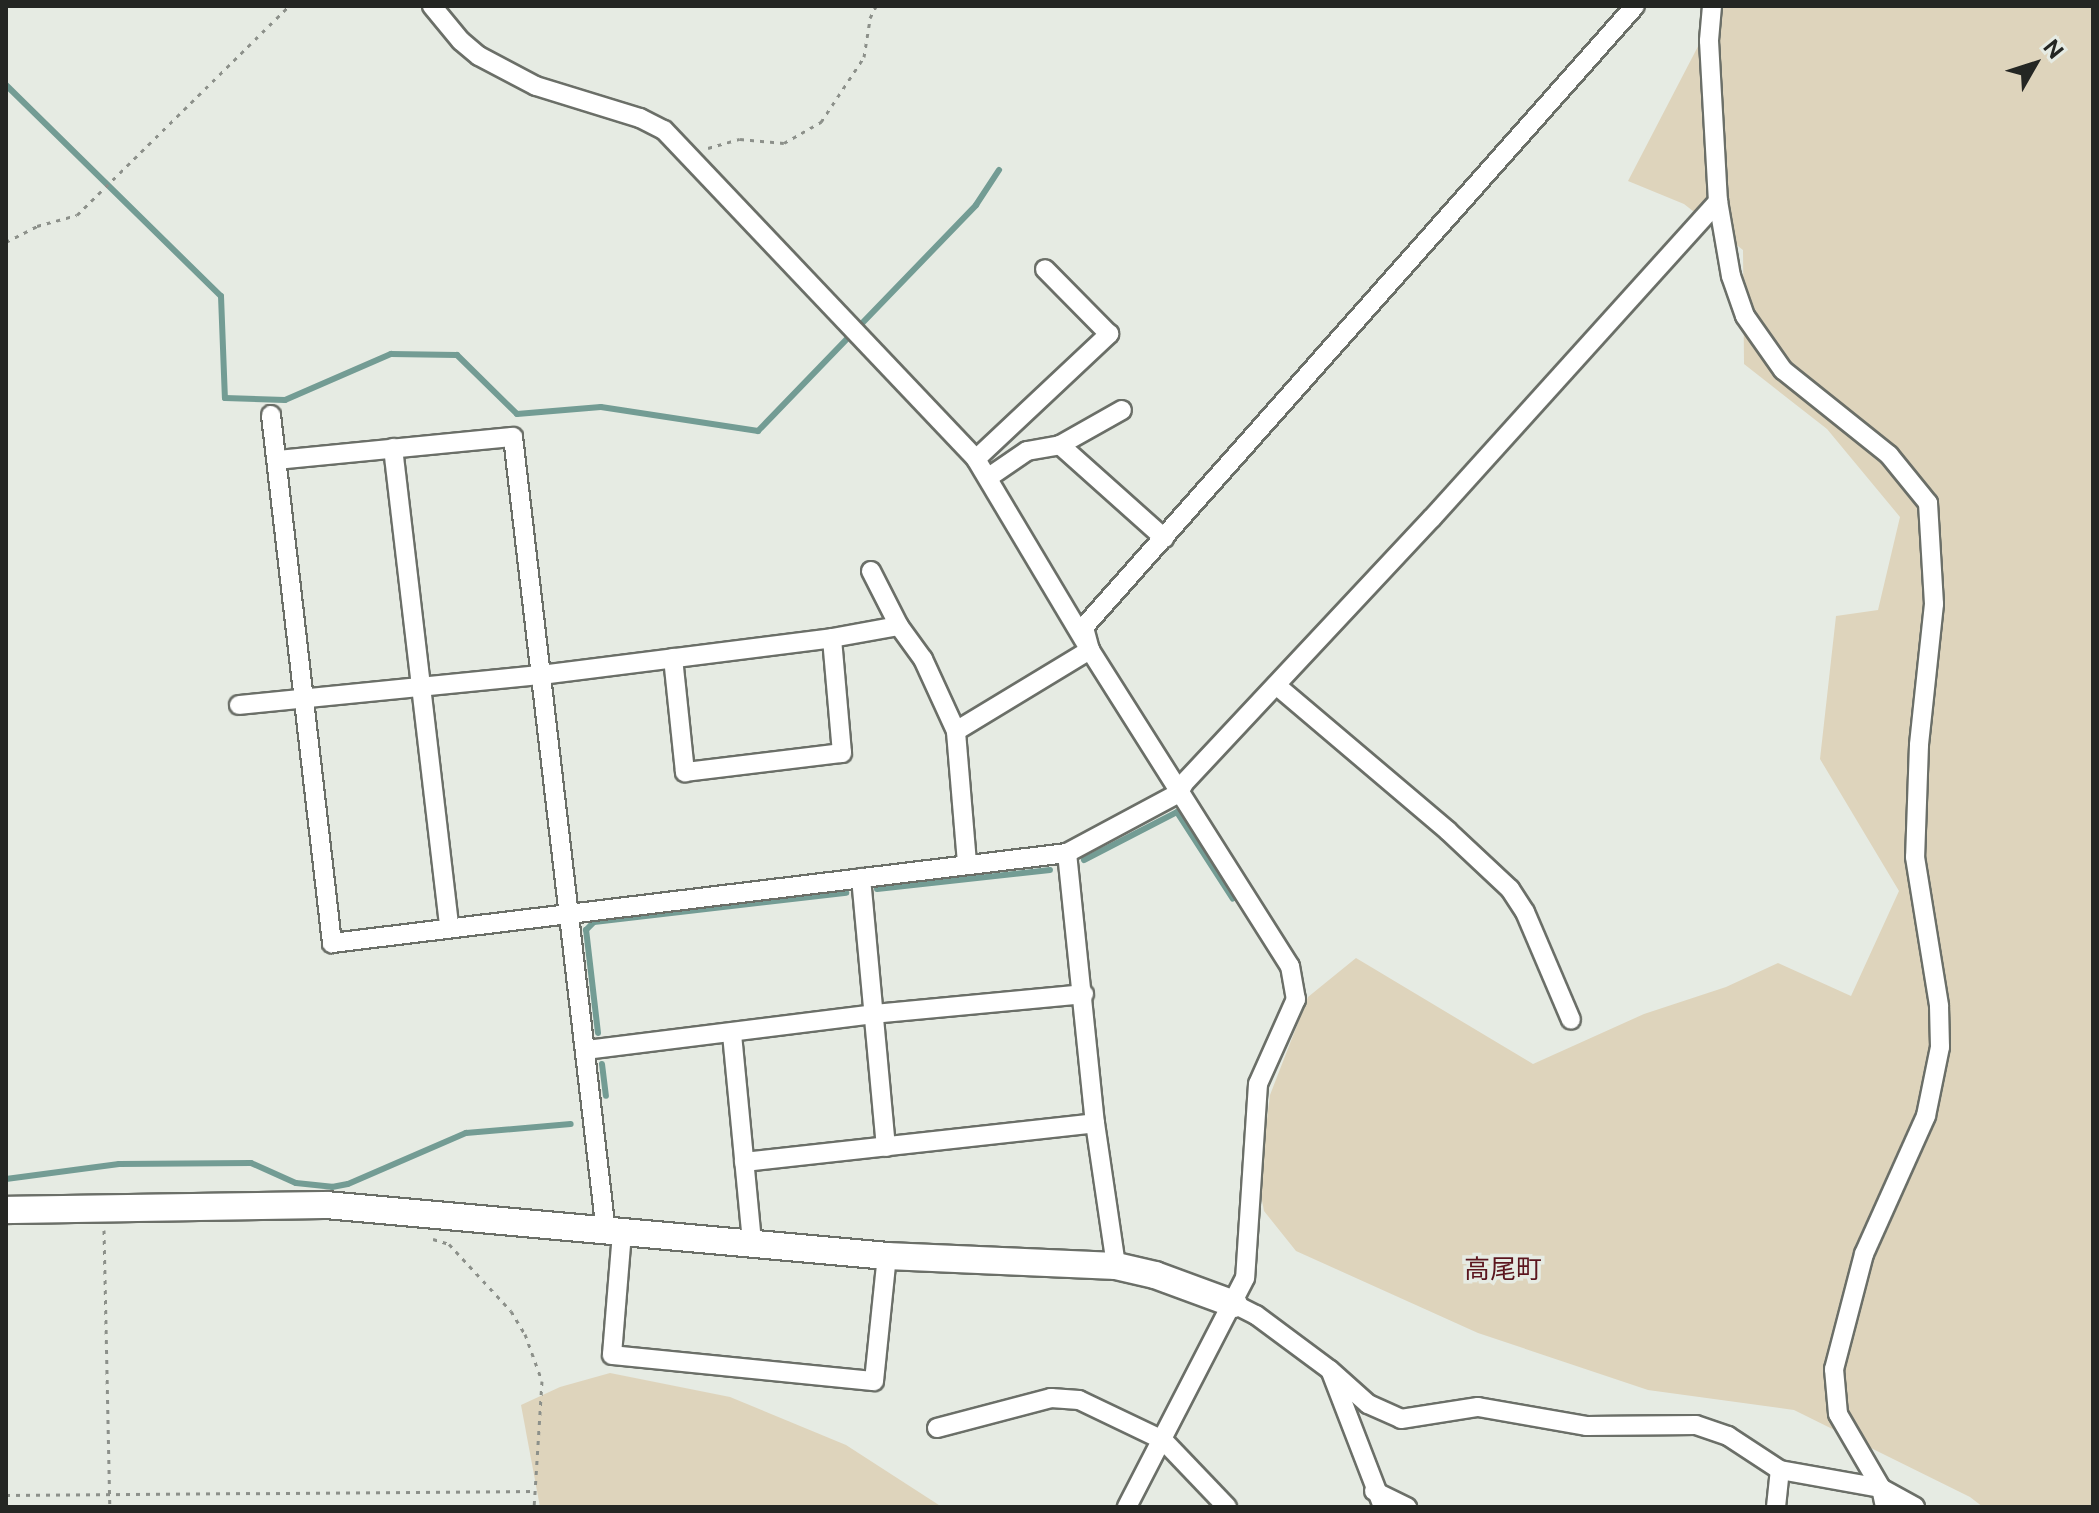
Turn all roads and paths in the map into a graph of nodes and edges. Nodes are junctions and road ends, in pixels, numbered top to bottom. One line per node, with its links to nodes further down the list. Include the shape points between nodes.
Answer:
1 (289, 6): 8 (path, via 77,215)
2 (432, 6): 6 (street, via 479,56 544,90 640,118 664,130)
3 (876, 6): 6 (path, via 864,57 821,122 784,143 740,139)
4 (1635, 6): 17 (street)
5 (1712, 6): 7 (street, via 1709,41)
6 (689, 154): 14 (street)
7 (1718, 201): 24 (street); 55 (street, via 1731,276 1745,316 1783,370 1889,455 1928,503 1934,604 1919,745 1915,857 1939,1006 1940,1047 1926,1116 1864,1254 1834,1369 1838,1414)
8 (6, 242)
9 (1045, 269): 14 (street, via 1109,334)
10 (1122, 410): 12 (street)
11 (271, 415): 15 (street)
12 (1060, 445): 16 (street, via 1027,451); 17 (street)
13 (393, 448): 15 (street); 23 (street, via 513,437); 25 (street)
14 (976, 459): 16 (street)
15 (277, 460): 26 (street)
16 (989, 477): 21 (street)
17 (1164, 538): 21 (street, via 1084,627)
18 (871, 571): 19 (street)
19 (899, 626): 20 (street); 28 (street, via 923,659)
20 (832, 638): 22 (street); 22 (street, via 842,753 717,769 685,772)
21 (1090, 650): 28 (street); 29 (street)
22 (673, 658): 23 (street)
23 (541, 675): 25 (street); 33 (street)
24 (1276, 685): 29 (street); 37 (street, via 1510,889)
25 (421, 686): 26 (street); 34 (street)
26 (304, 698): 27 (street); 34 (street, via 332,943)
27 (239, 705)
28 (956, 731): 31 (street)
29 (1179, 793): 30 (street); 50 (street, via 1290,966 1295,982 1296,999 1258,1084 1245,1278)
30 (1067, 853): 31 (street); 35 (street)
31 (967, 863): 32 (street)
32 (861, 878): 33 (street); 36 (street)
33 (567, 913): 34 (street); 39 (street)
34 (449, 928)
35 (1084, 994): 36 (street); 40 (street)
36 (873, 1014): 38 (street); 41 (street)
37 (1571, 1020)
38 (732, 1034): 39 (street); 42 (street)
39 (586, 1050): 45 (street)
40 (1095, 1123): 41 (street); 49 (street)
41 (886, 1147): 42 (street)
42 (744, 1162): 47 (street)
43 (104, 1206): 44 (street); 45 (street, via 326,1205); 57 (path)
44 (6, 1210)
45 (614, 1232): 47 (street); 48 (street, via 612,1355 874,1381)
46 (422, 1235): 56 (path, via 449,1244 511,1311 525,1334 542,1381)
47 (752, 1241): 48 (street)
48 (887, 1256): 49 (street)
49 (1116, 1266): 50 (street)
50 (1234, 1304): 51 (street); 53 (street)
51 (1330, 1370): 54 (street, via 1368,1404 1401,1419 1478,1407 1587,1426 1696,1425 1728,1436); 59 (street)
52 (937, 1428): 53 (street, via 1065,1396)
53 (1163, 1440): 62 (street); 63 (street)
54 (1780, 1470): 55 (street); 65 (street)
55 (1881, 1488): 66 (street); 67 (street)
56 (534, 1491): 57 (path); 61 (path)
57 (110, 1493): 58 (path); 60 (path)
58 (6, 1495)
59 (1379, 1499): 64 (street)
60 (110, 1507)
61 (534, 1507)
62 (1127, 1507)
63 (1227, 1507)
64 (1407, 1507)
65 (1776, 1507)
66 (1885, 1507)
67 (1915, 1507)

